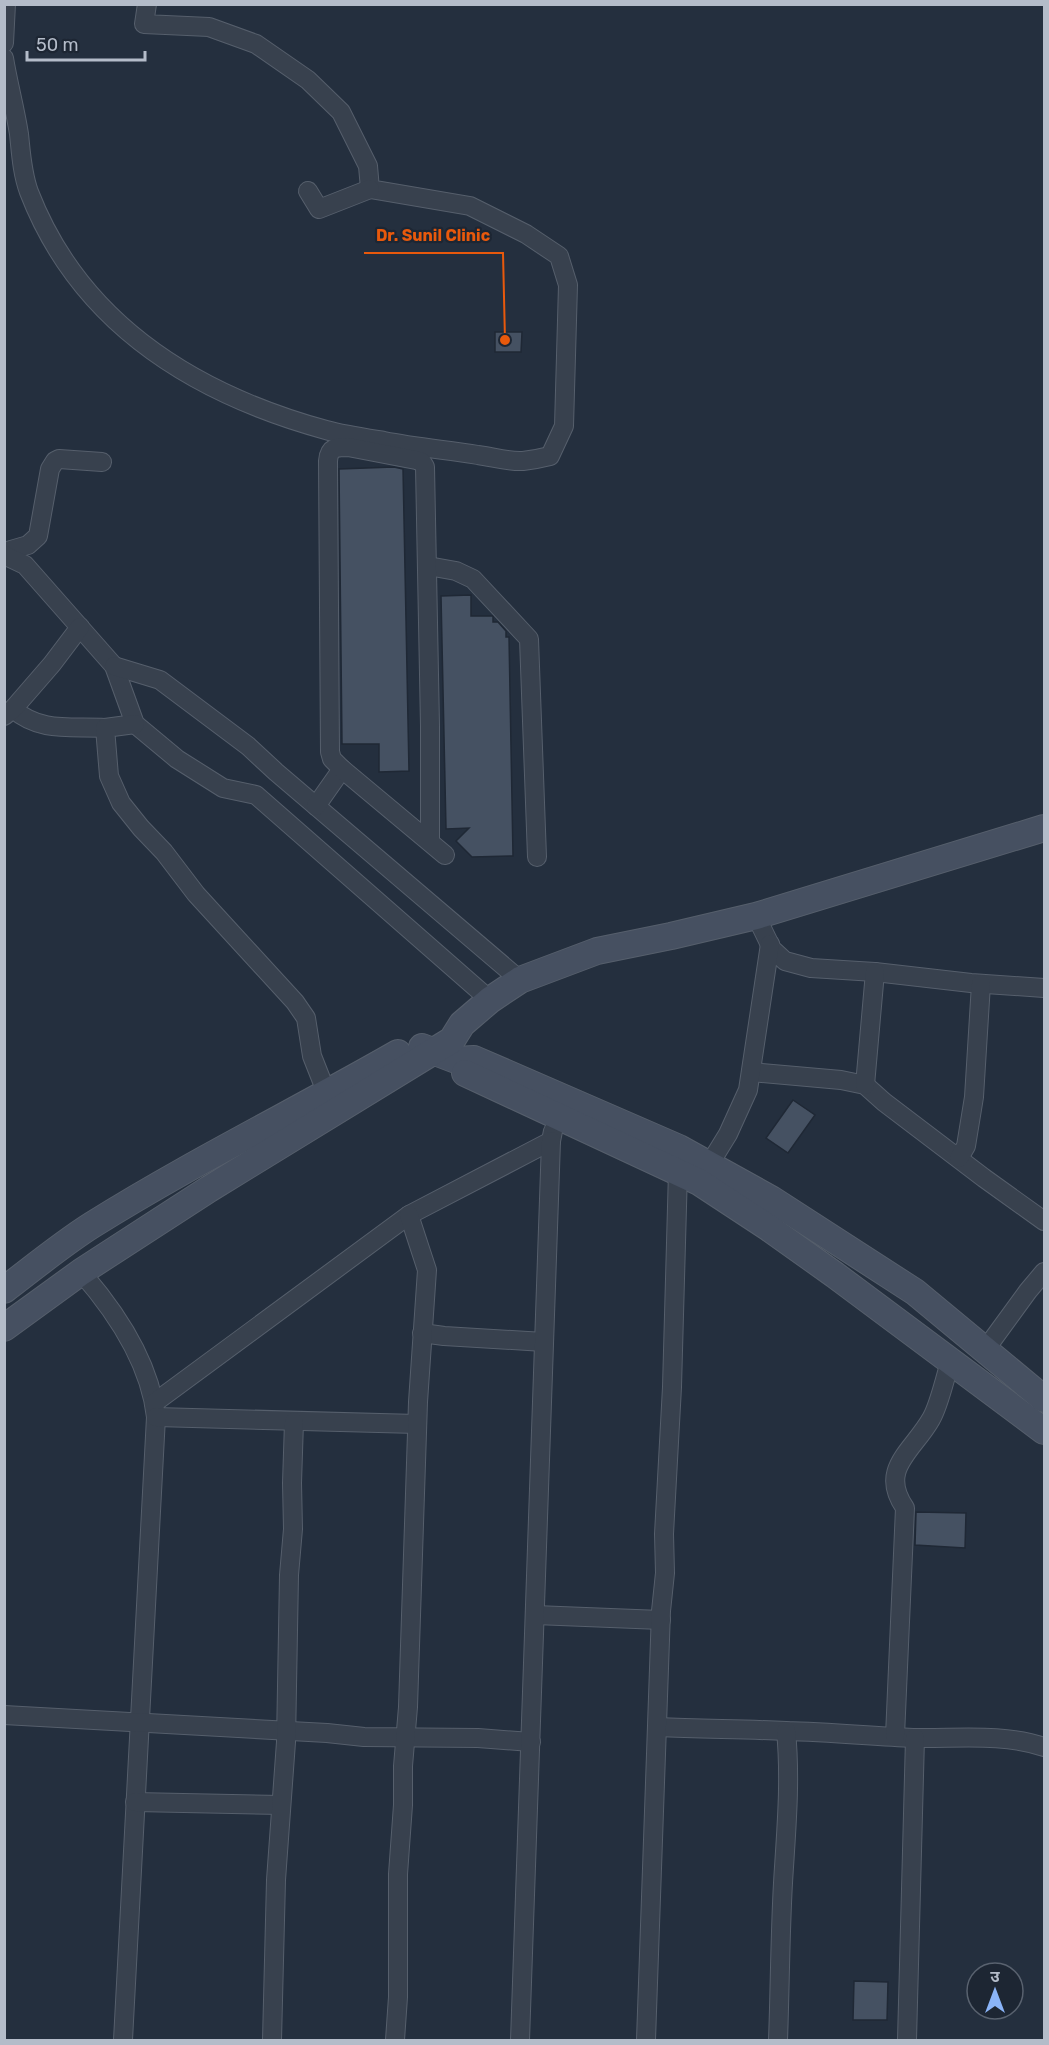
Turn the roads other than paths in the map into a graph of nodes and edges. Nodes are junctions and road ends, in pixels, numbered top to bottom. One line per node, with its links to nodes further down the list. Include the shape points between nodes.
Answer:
1 (6, 4): 3 (street)
2 (147, 4): 5 (street, via 144,24 209,27 256,44 308,80 341,112 368,166)
3 (4, 43)
4 (4, 58): 5 (street, via 24,173 45,227 69,267 111,319 148,349 206,386 327,431 522,461 550,456 564,426 568,285 559,256 526,234 470,206)
5 (370, 189): 6 (street, via 320,209)
6 (308, 191)
7 (102, 462): 8 (street, via 55,461 50,469 38,536 28,545)
8 (4, 554): 10 (street, via 25,565)
9 (428, 566): 15 (street, via 427,476 422,462 348,447 332,448 328,453 330,752); 20 (street); 22 (street, via 473,579 529,639)
10 (80, 627): 11 (street); 12 (street)
11 (114, 666): 13 (street); 16 (street, via 159,680 248,746)
12 (9, 713): 14 (street, via 62,728)
13 (135, 724): 14 (street); 17 (street, via 177,759 223,788)
14 (105, 728): 34 (street, via 109,776 121,803 196,894 295,1002 306,1018 312,1056)
15 (342, 769): 18 (street); 20 (street)
16 (276, 772): 17 (street); 18 (street)
17 (256, 795): 29 (street)
18 (316, 806): 26 (street)
19 (1044, 828): 23 (street)
20 (430, 842): 21 (street)
21 (445, 855)
22 (537, 857)
23 (756, 916): 24 (street); 26 (street, via 597,951)
24 (770, 944): 25 (street, via 785,961 811,968); 32 (street)
25 (874, 972): 27 (street); 33 (street)
26 (520, 980): 29 (street)
27 (981, 984): 28 (street); 37 (street, via 974,1097 966,1146)
28 (1044, 988)
29 (490, 1000): 30 (street, via 462,1024 442,1026)
30 (423, 1047): 31 (street); 34 (street); 41 (street)
31 (456, 1060): 35 (street, via 466,1074); 38 (street, via 474,1059 679,1148)
32 (751, 1072): 33 (street); 38 (street, via 748,1090 728,1134)
33 (865, 1085): 37 (street)
34 (327, 1094): 43 (street, via 90,1226)
35 (556, 1115): 36 (street); 38 (street)
36 (551, 1141): 39 (street); 46 (street)
37 (959, 1158): 40 (street)
38 (695, 1173): 47 (street, via 771,1200 915,1292); 48 (street); 55 (street, via 672,1387)
39 (409, 1215): 45 (street, via 427,1270); 50 (street)
40 (1044, 1221)
41 (81, 1272): 44 (street); 50 (street, via 127,1335)
42 (1044, 1272): 47 (street)
43 (4, 1290)
44 (4, 1328)
45 (422, 1333): 46 (street); 52 (street)
46 (544, 1342): 54 (street)
47 (985, 1350): 49 (street)
48 (950, 1362): 53 (street); 61 (street, via 932,1419 895,1472 895,1494 904,1508)
49 (1044, 1399)
50 (155, 1410): 51 (street); 57 (street)
51 (294, 1422): 52 (street); 60 (street)
52 (417, 1424): 62 (street)
53 (1044, 1431)
54 (535, 1615): 55 (street); 64 (street)
55 (661, 1620): 58 (street)
56 (4, 1715): 57 (street)
57 (140, 1722): 60 (street); 66 (street)
58 (658, 1728): 59 (street); 72 (street)
59 (786, 1731): 61 (street); 73 (street, via 788,1828)
60 (286, 1732): 62 (street); 67 (street)
61 (895, 1736): 63 (street)
62 (405, 1737): 64 (street); 70 (street)
63 (915, 1738): 65 (street, via 994,1739); 74 (street)
64 (531, 1742): 71 (street)
65 (1044, 1747)
66 (135, 1802): 67 (street); 68 (street)
67 (281, 1805): 69 (street)
68 (123, 2040)
69 (272, 2040)
70 (395, 2040)
71 (520, 2040)
72 (646, 2040)
73 (778, 2040)
74 (907, 2040)

